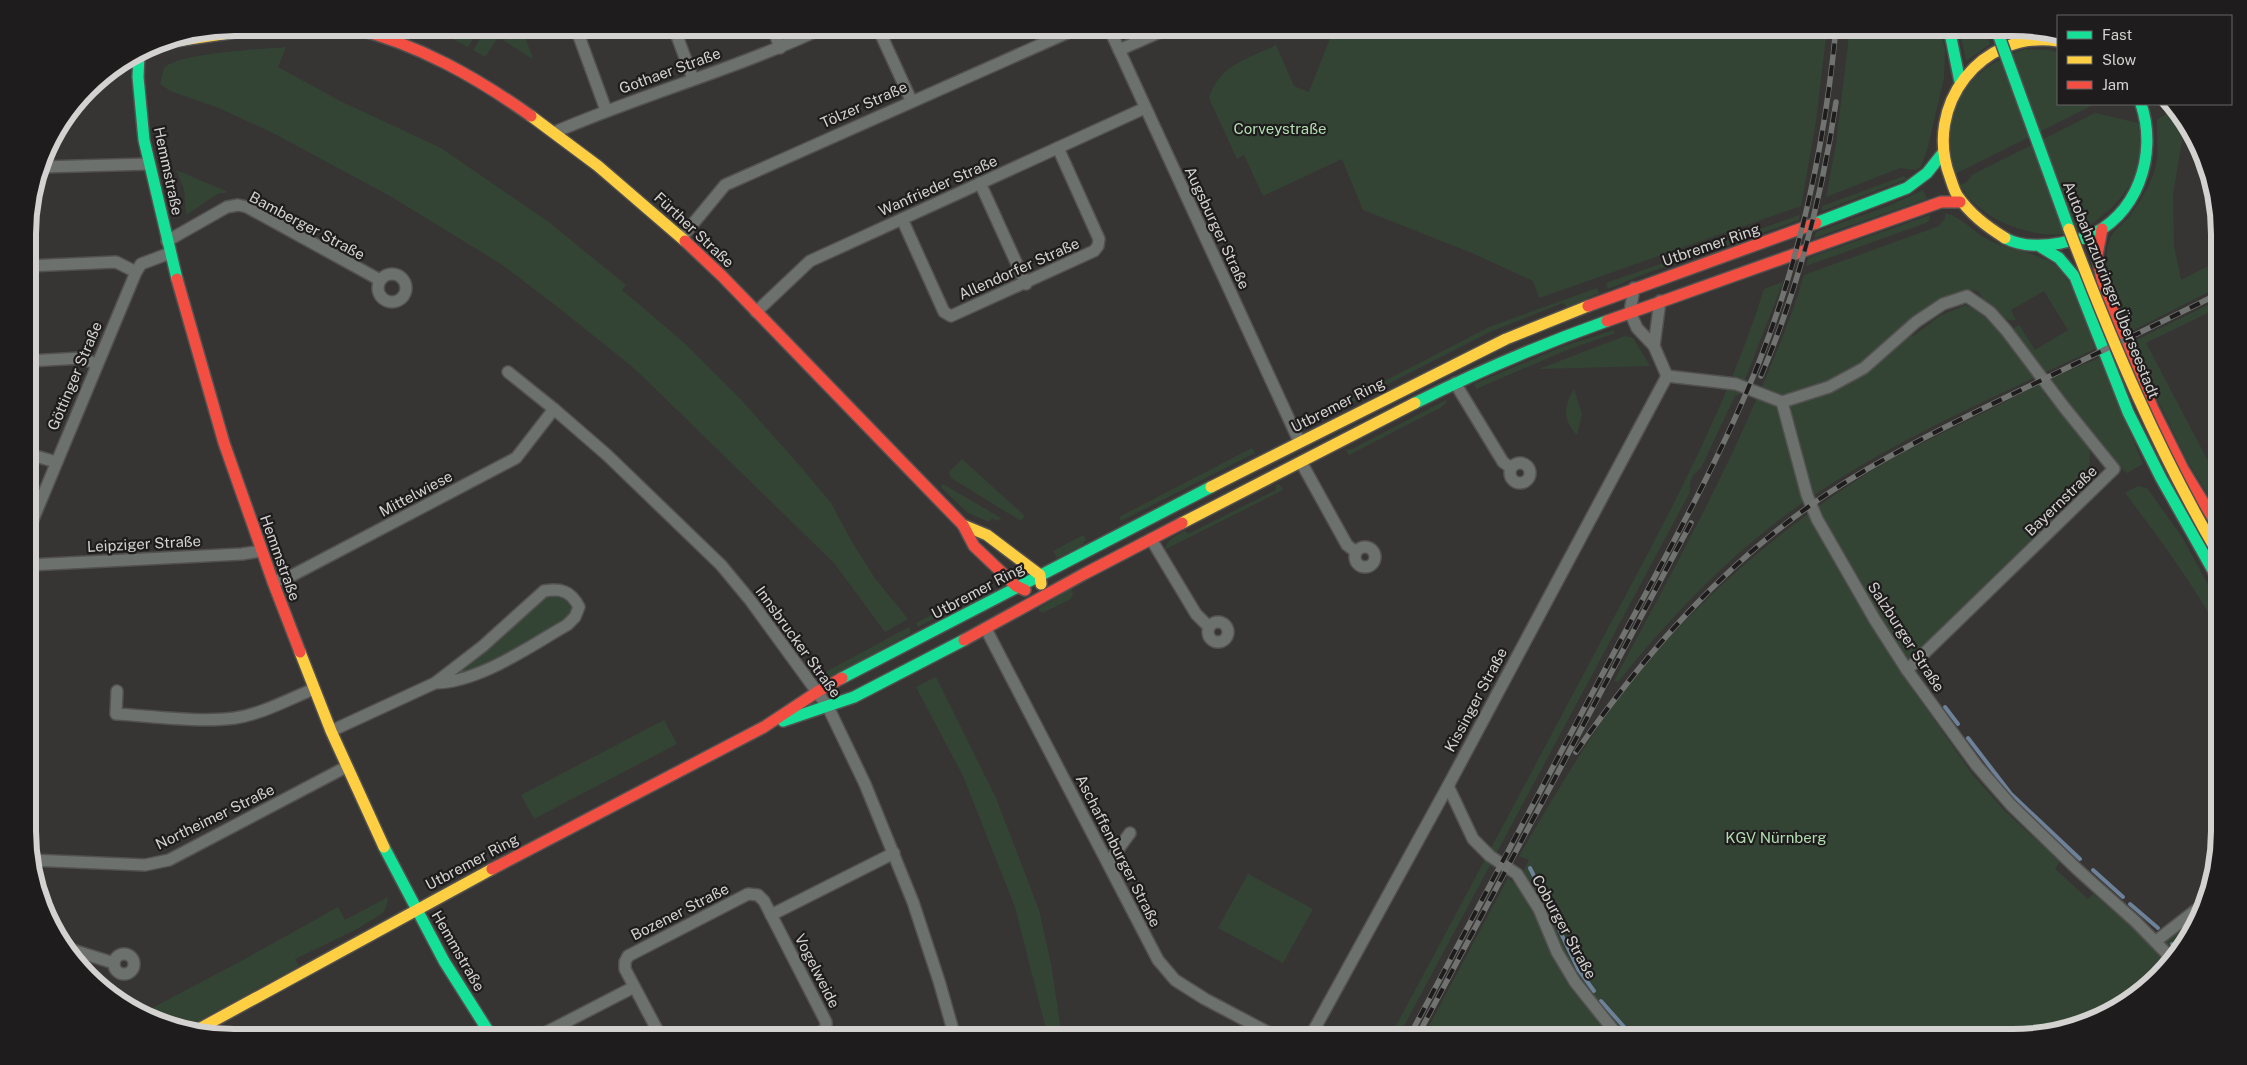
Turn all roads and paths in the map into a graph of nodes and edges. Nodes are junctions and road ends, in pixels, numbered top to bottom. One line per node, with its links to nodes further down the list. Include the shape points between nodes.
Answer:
1 (384, 36): 24 (main road, Fürther Straße, via 428,53)
2 (579, 36): 22 (street)
3 (677, 36): 16 (street)
4 (776, 36): 13 (street)
5 (806, 36): 13 (street, Gothaer Straße)
6 (882, 36): 18 (street)
7 (1059, 36): 18 (street, Tölzer Straße)
8 (1113, 36): 14 (street, Augsburger Straße)
9 (1151, 36): 14 (street)
10 (1951, 36): 17 (main road)
11 (1999, 36): 62 (main road, Autobahnzubringer Überseestadt, bridge, via 2132,389)
12 (2039, 38): 17 (main road, via 2009,45 1990,54)
13 (780, 48): 16 (street, Gothaer Straße)
14 (1119, 50): 21 (street, Augsburger Straße)
15 (139, 61): 27 (main road, Hemmstraße, via 139,94)
16 (693, 79): 22 (street, Gothaer Straße)
17 (1960, 82): 26 (main road, via 1948,105 1942,129)
18 (911, 100): 33 (street, Tölzer Straße, via 725,185)
19 (2141, 105): 23 (main road)
20 (2153, 105): 23 (main road)
21 (1145, 108): 25 (street, Wanfrieder Straße); 53 (street, Augsburger Straße)
22 (606, 110): 24 (street, Gothaer Straße)
23 (2146, 118): 32 (main road, via 2148,148 2144,173 2120,214)
24 (555, 132): 33 (main road, Fürther Straße)
25 (1058, 148): 29 (street, Wanfrieder Straße); 40 (street, Allendorfer Straße, via 1099,239 1098,246 1094,251)
26 (1942, 154): 30 (main road, via 1948,180); 41 (main road, Utbremer Ring, via 1927,173 1907,188)
27 (149, 164): 28 (street); 34 (main road, Hemmstraße)
28 (48, 167)
29 (980, 183): 31 (street, Wanfrieder Straße); 40 (street)
30 (1960, 202): 35 (main road, via 1976,220 1997,234); 42 (main road, Utbremer Ring, via 1941,202)
31 (902, 219): 40 (street, Allendorfer Straße, via 944,312 951,316); 43 (street, Wanfrieder Straße, via 810,261)
32 (2102, 229): 35 (main road, via 2074,242); 59 (main road, via 2097,254 2104,290 2153,409 2183,469)
33 (682, 238): 43 (main road, Fürther Straße)
34 (167, 241): 36 (main road, Hemmstraße); 39 (street, Bamberger Straße, via 227,207 238,205)
35 (2041, 248): 66 (main road, via 2059,258 2075,277 2128,412)
36 (170, 253): 38 (street, via 141,264); 63 (main road, Hemmstraße, via 224,443)
37 (36, 266): 38 (street, via 116,262)
38 (136, 272): 47 (street, Göttinger Straße)
39 (380, 280)
40 (1026, 284)
41 (1634, 288): 44 (street); 53 (main road, Utbremer Ring, via 1506,339)
42 (1660, 301): 44 (main road, Utbremer Ring); 45 (street)
43 (756, 312): 60 (main road, Fürther Straße)
44 (1630, 312): 45 (street, via 1637,328); 50 (main road, Utbremer Ring)
45 (1654, 346): 49 (street)
46 (36, 361): 47 (street, via 82,358)
47 (96, 364): 55 (street, Göttinger Straße)
48 (508, 372): 52 (street, Innsbrucker Straße)
49 (1667, 376): 51 (street, via 1736,384); 82 (street, Kissinger Straße)
50 (1455, 383): 56 (main road, Utbremer Ring); 57 (street, via 1503,462)
51 (1782, 402): 73 (street, Salzburger Straße, via 1806,495 1817,519 1874,620); 73 (street, Bayernstraße, via 1829,387 1864,368 1916,322 1943,304 1968,296 1990,312 2006,330 2114,469)
52 (554, 409): 68 (street, Mittelwiese, via 516,458 294,576); 77 (street, Innsbrucker Straße, via 607,455 721,565)
53 (1299, 442): 67 (main road, Utbremer Ring)
54 (36, 457): 55 (street)
55 (56, 462): 58 (street, Göttinger Straße)
56 (1301, 462): 61 (main road, Utbremer Ring); 64 (street, via 1347,544)
57 (1511, 468)
58 (36, 512)
59 (2211, 515)
60 (963, 526): 67 (main road, Fürther Straße, via 987,535); 69 (main road, Fürther Straße, via 974,546)
61 (1151, 539): 70 (main road, Utbremer Ring); 71 (street, via 1196,614)
62 (2211, 541)
63 (261, 551): 65 (street, Leipziger Straße); 68 (main road, Hemmstraße)
64 (1356, 552)
65 (36, 565)
66 (2211, 567)
67 (1040, 575): 69 (main road, Utbremer Ring); 70 (main road)
68 (272, 582): 75 (main road, Hemmstraße)
69 (1016, 586): 70 (main road, Fürther Straße); 77 (main road, Utbremer Ring)
70 (1043, 598): 72 (main road, Utbremer Ring)
71 (1209, 627)
72 (986, 629): 78 (main road, Utbremer Ring, via 854,697); 86 (street, Aschaffenburger Straße)
73 (1907, 670): 90 (street, Salzburger Straße, via 1977,766 2011,806)
74 (435, 683): 74 (street, via 465,679 567,625 579,607 574,597 555,589 544,592); 80 (street)
75 (314, 689): 76 (street, via 253,713 216,719 116,714); 80 (main road, Hemmstraße)
76 (117, 691)
77 (817, 692): 78 (street, Innsbrucker Straße); 79 (main road, Utbremer Ring)
78 (828, 707): 79 (main road, Utbremer Ring); 84 (street, Innsbrucker Straße)
79 (764, 727): 87 (main road, Utbremer Ring)
80 (331, 731): 81 (main road, Hemmstraße)
81 (346, 767): 85 (street, Northeimer Straße, via 170,860 145,865); 87 (main road, Hemmstraße)
82 (1448, 786): 102 (street, Kissinger Straße); 103 (street, Coburger Straße, via 1473,839 1490,856 1518,874 1575,982)
83 (1130, 833): 86 (street)
84 (894, 853): 89 (street); 100 (street, Innsbrucker Straße, via 939,981)
85 (39, 860)
86 (1108, 863): 101 (street, Aschaffenburger Straße, via 1158,960 1175,980)
87 (416, 909): 95 (main road, Utbremer Ring); 96 (main road, Hemmstraße)
88 (2192, 914): 90 (street)
89 (771, 915): 94 (street, Bozener Straße, via 758,895 748,894 628,956 625,969); 99 (street, Vogelweide, via 826,1022)
90 (2156, 941): 92 (street, Salzburger Straße)
91 (78, 952): 93 (street)
92 (2167, 954)
93 (114, 963)
94 (634, 987): 97 (street); 98 (street)
95 (205, 1026)
96 (487, 1029)
97 (553, 1029)
98 (657, 1029)
99 (825, 1029)
100 (952, 1029)
101 (1262, 1029)
102 (1314, 1029)
103 (1613, 1029)

